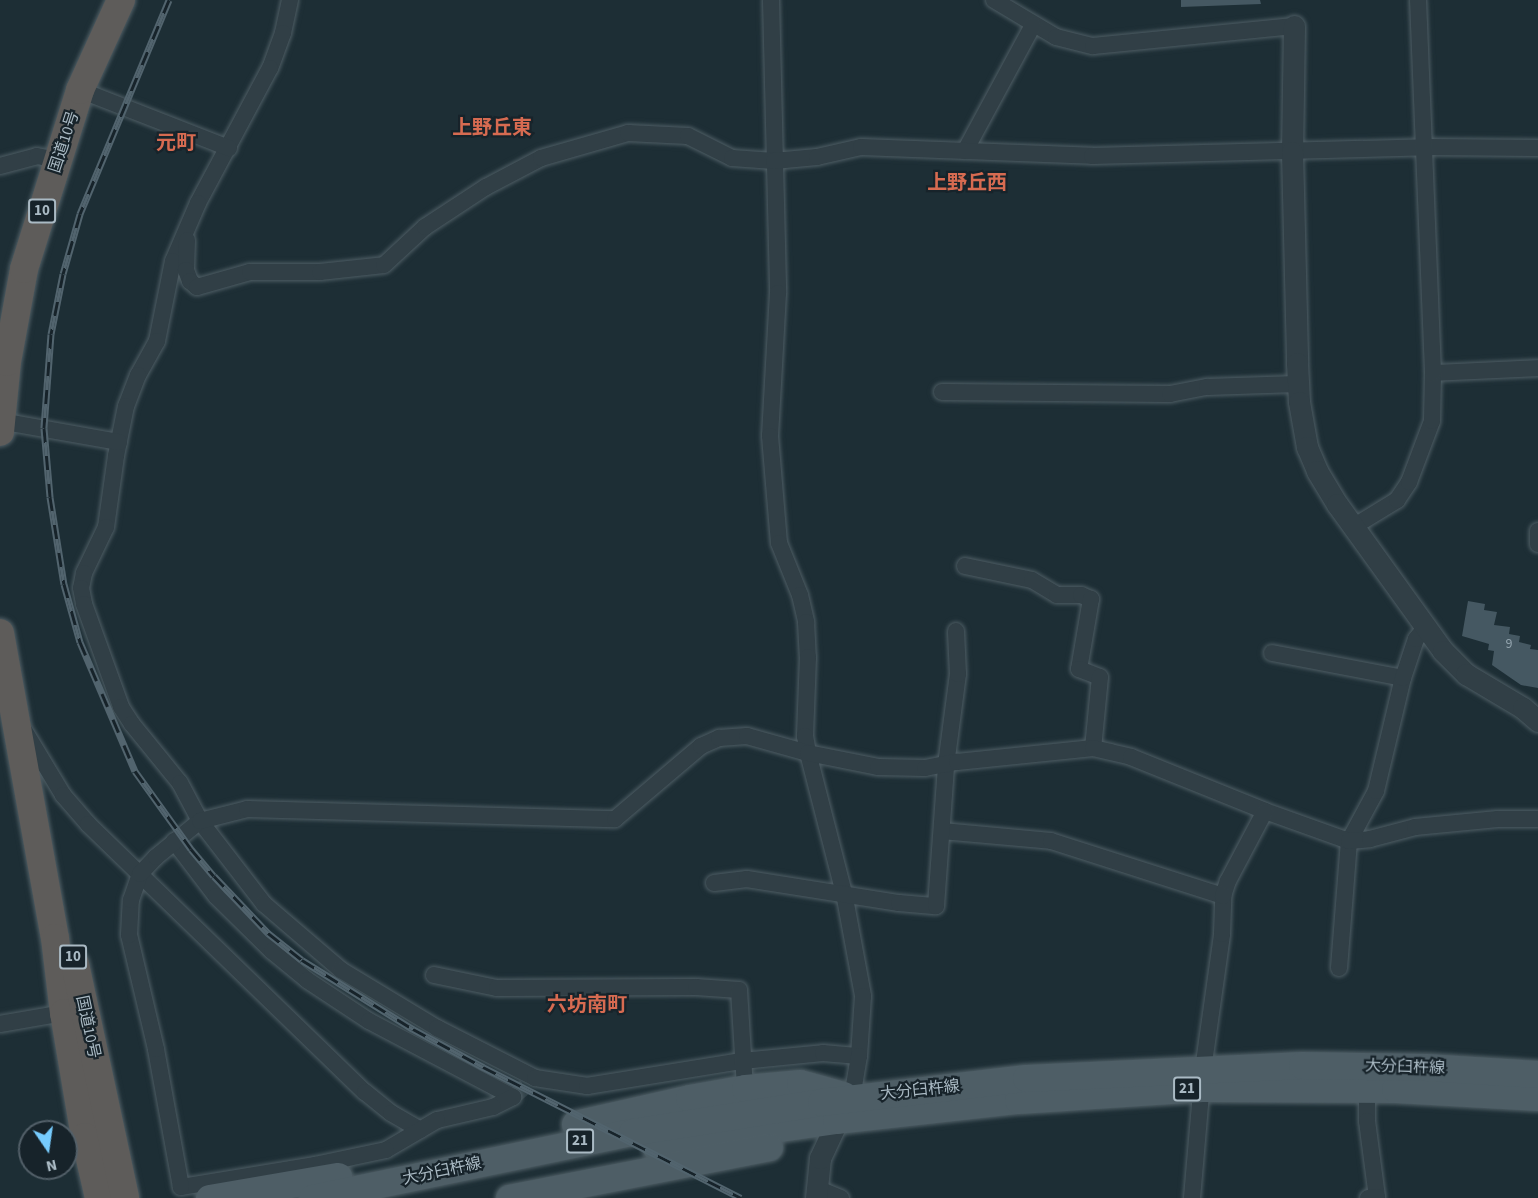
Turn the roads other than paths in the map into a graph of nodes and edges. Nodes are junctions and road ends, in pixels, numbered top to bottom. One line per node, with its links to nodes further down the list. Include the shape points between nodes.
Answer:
1 (121, 0): 8 (highway, 国道10号 / 10)
2 (290, 0): 10 (street, via 270,68)
3 (771, 0): 15 (street)
4 (994, 0): 6 (street)
5 (1418, 0): 9 (street)
6 (1033, 25): 7 (street, via 1067,42 1093,46); 12 (street)
7 (1294, 26): 13 (street)
8 (80, 90): 10 (street); 14 (highway, 国道10号 / 10)
9 (1426, 147): 11 (street); 13 (street); 19 (street)
10 (229, 148): 17 (street)
11 (1538, 148)
12 (964, 151): 13 (street, via 1092,156); 15 (street, via 861,147)
13 (1292, 152): 20 (street)
14 (58, 160): 16 (street, via 37,156); 22 (highway, 国道10号 / 10, via 24,269)
15 (774, 161): 17 (street, via 732,158 688,136 628,133 541,158 486,187 425,227 384,265 320,272 250,272 205,287 194,286 188,276); 36 (street, via 778,293 770,436 780,543 801,595 806,622)
16 (0, 166)
17 (186, 230): 23 (street, via 173,261 157,341 131,391)
18 (1538, 368): 19 (street)
19 (1433, 373): 24 (street, via 1432,421 1409,482 1397,500)
20 (1297, 384): 21 (street, via 1207,387 1170,394); 24 (street, via 1310,453 1328,491)
21 (942, 392)
22 (0, 424): 23 (street)
23 (119, 442): 40 (street, via 106,527 84,573 84,604 121,707 180,783)
24 (1353, 527): 28 (street)
25 (1538, 531): 26 (street)
26 (1538, 544)
27 (965, 566): 35 (street, via 1032,580 1057,595 1091,599 1078,669 1100,677)
28 (1425, 628): 32 (street, via 1416,639); 34 (street, via 1456,666)
29 (956, 631): 37 (street, via 958,674)
30 (0, 633): 33 (highway, 国道10号 / 10)
31 (1272, 653): 32 (street)
32 (1403, 678): 42 (street, via 1380,781)
33 (16, 717): 44 (street, via 63,795); 50 (highway, 国道10号 / 10, via 55,938); 64 (highway, 国道10号 / 10, via 55,873)
34 (1538, 721)
35 (1093, 748): 37 (street); 38 (street, via 1131,758)
36 (808, 753): 37 (street, via 878,767); 40 (street, via 747,736 719,738 701,746 615,819 247,809); 46 (street)
37 (946, 765): 41 (street)
38 (1265, 812): 42 (street); 47 (street)
39 (1538, 819): 42 (street, via 1415,827)
40 (200, 821): 43 (street); 53 (street, via 264,904 341,970 437,1028 535,1078 587,1086)
41 (942, 831): 46 (street, via 936,906); 47 (street, via 1051,842)
42 (1349, 841): 48 (street)
43 (174, 842): 44 (street); 61 (street, via 216,896 307,980 369,1021 513,1097 493,1107 437,1120)
44 (140, 874): 61 (street, via 365,1092); 61 (street, via 130,900 129,935 156,1049 181,1187 359,1157 386,1150)
45 (714, 883): 46 (street, via 747,879)
46 (844, 893): 52 (street, via 864,996)
47 (1223, 896): 55 (street, via 1218,977)
48 (1340, 968)
49 (434, 975): 53 (street, via 497,988 739,990)
50 (64, 1013): 51 (street); 63 (highway, 国道10号 / 10)
51 (0, 1024)
52 (859, 1056): 53 (street, via 823,1053); 59 (street)
53 (742, 1062): 56 (street)
54 (1538, 1074): 55 (main road, 大分臼杵線 / 21, via 1302,1065)
55 (1203, 1079): 57 (main road, 大分臼杵線 / 21); 59 (main road, 大分臼杵線 / 21, via 1026,1078); 60 (main road, 大分臼杵線 / 21); 72 (street)
56 (745, 1088): 59 (main road, via 800,1083); 65 (main road, via 348,1174)
57 (1367, 1089): 58 (main road, 大分臼杵線 / 21); 73 (street, via 1366,1121 1377,1197)
58 (1538, 1097)
59 (852, 1098): 60 (street); 66 (main road, 大分臼杵線 / 21, via 632,1132)
60 (836, 1120): 62 (street, via 820,1158); 67 (main road, 大分臼杵線 / 21, via 634,1149); 68 (main road, via 790,1143)
61 (420, 1130)
62 (816, 1193): 71 (street)
63 (99, 1198)
64 (125, 1198)
65 (209, 1198)
66 (312, 1198)
67 (407, 1198)
68 (509, 1198)
69 (573, 1198): 70 (street)
70 (589, 1198)
71 (842, 1198)
72 (1192, 1198)
73 (1368, 1198)

